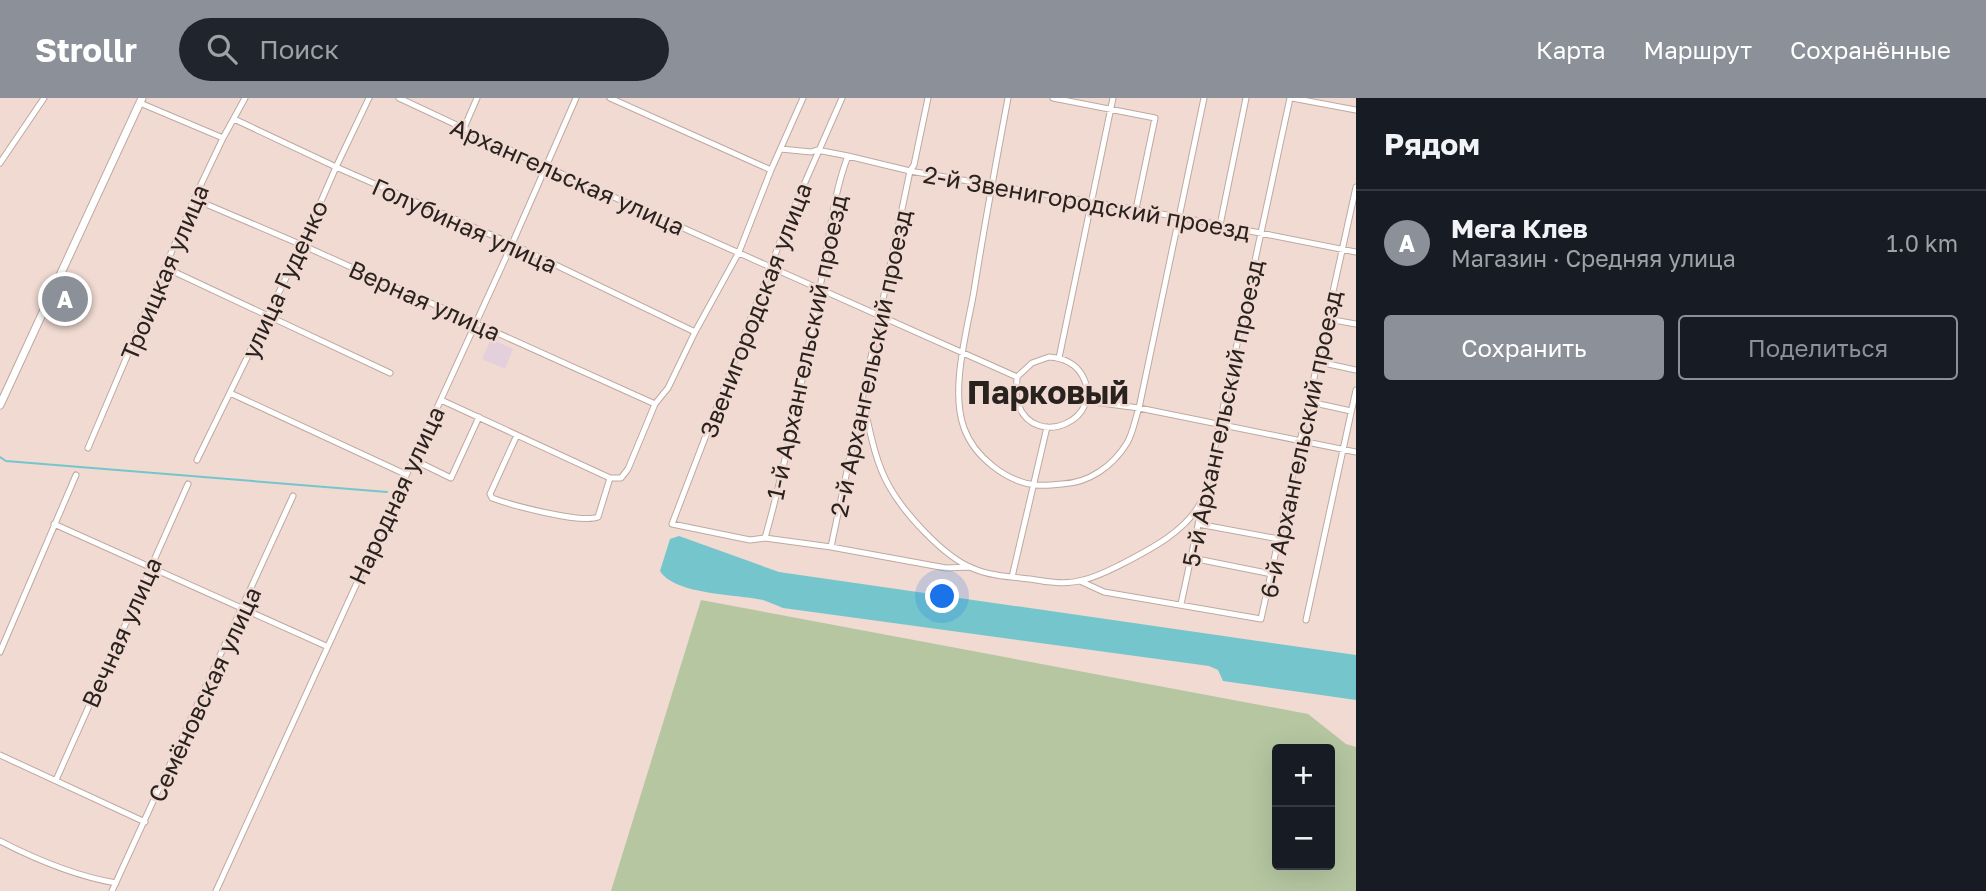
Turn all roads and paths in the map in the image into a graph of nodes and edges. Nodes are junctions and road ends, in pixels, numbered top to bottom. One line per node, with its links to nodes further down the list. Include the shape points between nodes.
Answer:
1 (44, 98): 27 (street)
2 (245, 98): 21 (street, Троицкая улица)
3 (369, 98): 29 (street, улица Гуденко)
4 (399, 98): 22 (street, Архангельская улица)
5 (477, 98): 22 (street)
6 (576, 98): 28 (street, Народная улица)
7 (610, 98): 30 (street)
8 (803, 98): 24 (street, Звенигородская улица)
9 (842, 98): 25 (street, Звенигородская улица)
10 (928, 98): 31 (street, 2-й Архангельский проезд)
11 (1008, 98): 32 (street)
12 (1053, 98): 20 (street)
13 (1113, 98): 20 (street)
14 (1204, 98): 38 (street)
15 (1246, 98): 39 (street)
16 (1291, 98): 17 (street); 40 (street, 5-й Архангельский проезд)
17 (1309, 99): 19 (street)
18 (141, 101): 23 (street); 68 (street)
19 (1356, 110)
20 (1110, 111): 35 (street); 37 (street, via 1155,118)
21 (234, 118): 23 (street, Троицкая улица); 29 (street, Голубиная улица)
22 (464, 128): 28 (street, Архангельская улица)
23 (223, 138): 34 (street, Троицкая улица)
24 (781, 149): 25 (street, 2-й Звенигородский проезд); 30 (street, Звенигородская улица)
25 (817, 150): 26 (street, 2-й Звенигородский проезд); 46 (street, Звенигородская улица)
26 (848, 156): 31 (street, 2-й Звенигородский проезд); 48 (street, 1-й Архангельский проезд)
27 (0, 163)
28 (544, 166): 42 (street, Народная улица); 44 (street, Архангельская улица)
29 (336, 167): 41 (street, улица Гуденко); 42 (street, Голубиная улица)
30 (771, 170): 44 (street, Звенигородская улица)
31 (910, 171): 32 (street, 2-й Звенигородский проезд); 50 (street, 2-й Архангельский проезд)
32 (992, 184): 35 (street, 2-й Звенигородский проезд); 55 (street)
33 (1356, 187): 36 (street, 6-й Архангельский проезд)
34 (194, 199): 41 (street, Верная улица); 47 (street, Троицкая улица)
35 (1092, 203): 37 (street, 2-й Звенигородский проезд); 56 (street)
36 (1354, 208): 43 (street, 6-й Архангельский проезд)
37 (1136, 209): 38 (street, 2-й Звенигородский проезд)
38 (1179, 217): 39 (street, 2-й Звенигородский проезд); 69 (street)
39 (1220, 225): 40 (street, 2-й Звенигородский проезд)
40 (1261, 233): 43 (street, 2-й Звенигородский проезд); 72 (street, 5-й Архангельский проезд)
41 (302, 244): 49 (street, улица Гуденко); 52 (street, Верная улица)
42 (512, 244): 52 (street, Народная улица); 54 (street, Голубиная улица)
43 (1342, 250): 45 (street, 2-й Звенигородский проезд); 51 (street, 6-й Архангельский проезд)
44 (738, 252): 46 (street, Архангельская улица); 54 (street, Звенигородская улица)
45 (1356, 252)
46 (772, 267): 48 (street); 90 (street, Звенигородская улица, via 672,524 750,540)
47 (166, 268): 49 (street); 76 (street, Троицкая улица)
48 (820, 288): 50 (street); 90 (street, 1-й Архангельский проезд)
49 (267, 315): 59 (street); 61 (street, улица Гуденко)
50 (881, 315): 55 (street); 64 (street, 2-й Архангельский проезд)
51 (1328, 319): 53 (street); 57 (street, 6-й Архангельский проезд)
52 (475, 323): 63 (street, Народная улица); 67 (street, Верная улица)
53 (1356, 324)
54 (695, 332): 67 (street, Звенигородская улица, via 668,388)
55 (964, 353): 60 (street); 85 (street, via 959,405 964,429 991,464)
56 (1059, 358): 60 (street, via 1040,359); 65 (street, via 1078,369 1087,390)
57 (1319, 362): 58 (street); 66 (street, 6-й Архангельский проезд)
58 (1356, 370)
59 (390, 373)
60 (1017, 377): 73 (street, via 1016,396 1023,413)
61 (230, 393): 80 (street, улица Гуденко); 81 (street)
62 (1356, 394): 70 (street)
63 (440, 400): 71 (street); 79 (street, Народная улица)
64 (863, 400): 92 (street, 2-й Архангельский проезд); 95 (street, via 888,485 905,510 946,552)
65 (1086, 401): 69 (street); 73 (street, via 1071,422)
66 (1310, 402): 70 (street); 75 (street, 6-й Архангельский проезд)
67 (655, 404): 83 (street, Звенигородская улица, via 628,469 621,478)
68 (0, 405)
69 (1139, 408): 72 (street); 85 (street, via 1127,442 1106,468 1072,484)
70 (1351, 411): 77 (street)
71 (479, 417): 74 (street); 79 (street, via 454,476 448,478)
72 (1220, 424): 75 (street); 86 (street, 5-й Архангельский проезд)
73 (1046, 427): 85 (street)
74 (517, 435): 83 (street); 83 (street, via 492,498 591,520 598,517)
75 (1301, 440): 77 (street); 91 (street, 6-й Архангельский проезд)
76 (88, 448)
77 (1342, 450): 78 (street); 101 (street)
78 (1356, 452)
79 (412, 458): 81 (street, Народная улица)
80 (197, 460)
81 (405, 474): 102 (street, Народная улица)
82 (76, 475): 88 (street)
83 (610, 478)
84 (188, 484): 94 (street, Вечная улица)
85 (1034, 485): 97 (street)
86 (1206, 491): 89 (street, 5-й Архангельский проезд); 98 (street, via 1195,514 1156,545)
87 (293, 496): 100 (street, Семёновская улица)
88 (54, 524): 94 (street); 103 (street)
89 (1198, 524): 91 (street); 93 (street, 5-й Архангельский проезд)
90 (765, 538): 92 (street)
91 (1279, 539): 96 (street, 6-й Архангельский проезд)
92 (831, 547): 95 (street, via 946,568)
93 (1192, 558): 96 (street); 99 (street, 5-й Архангельский проезд)
94 (150, 566): 100 (street); 105 (street, Вечная улица)
95 (970, 567): 97 (street)
96 (1272, 574): 99 (street, 6-й Архангельский проезд, via 1261,620)
97 (1012, 577): 98 (street)
98 (1080, 581): 99 (street, via 1104,592)
99 (1181, 604)
100 (243, 608): 102 (street); 106 (street, Семёновская улица)
101 (1306, 620)
102 (326, 646): 110 (street, Народная улица)
103 (0, 652)
104 (0, 755): 105 (street)
105 (56, 780): 106 (street)
106 (145, 822): 108 (street, Семёновская улица)
107 (0, 841): 108 (street, via 65,870)
108 (116, 883): 109 (street, Семёновская улица)
109 (112, 891)
110 (216, 891)

